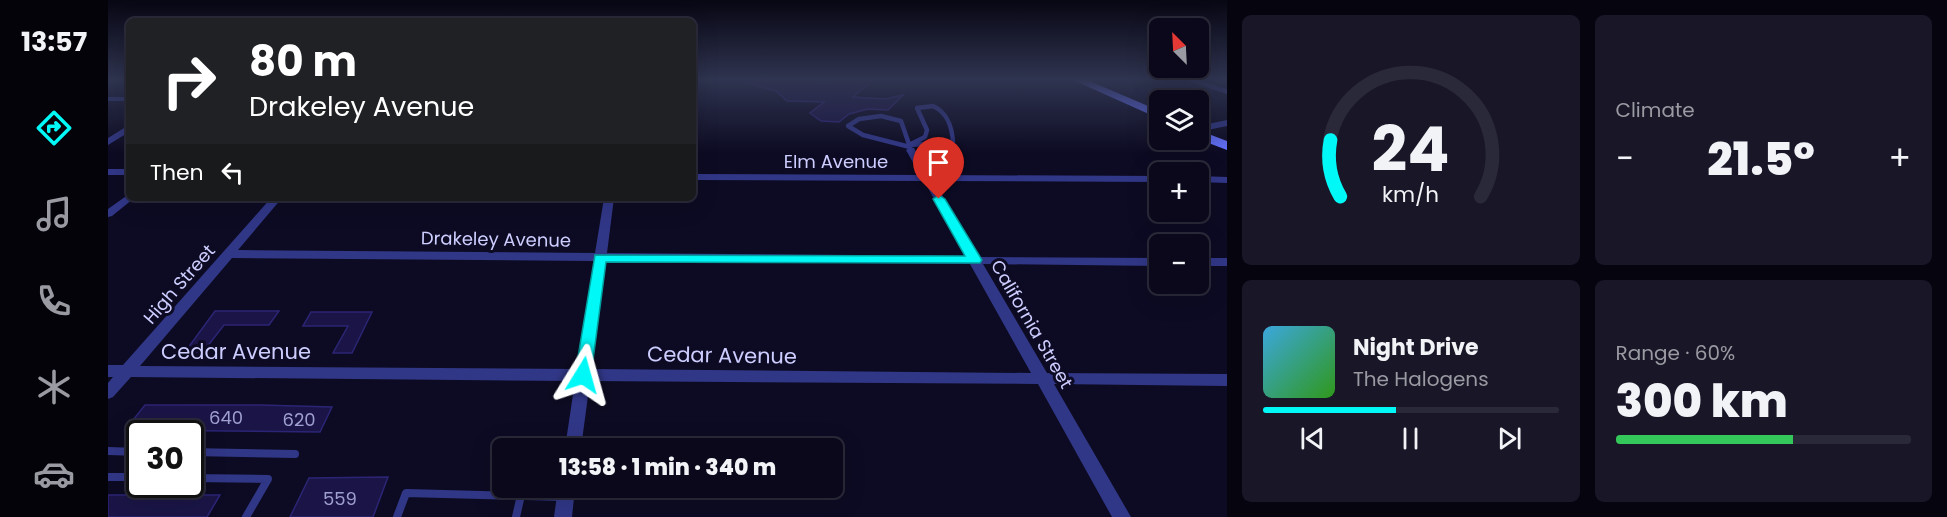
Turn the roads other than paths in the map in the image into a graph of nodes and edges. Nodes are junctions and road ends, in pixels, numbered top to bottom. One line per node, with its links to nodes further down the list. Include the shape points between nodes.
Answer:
1 (1133, 104): 2 (main road)
2 (1149, 111)
3 (1227, 123): 4 (street)
4 (1209, 127)
5 (126, 130): 7 (street)
6 (1209, 139): 9 (main road)
7 (108, 142)
8 (910, 147): 8 (lane, via 901,121 892,117 881,115 853,121 848,126 863,135); 8 (lane, via 953,142 949,122 939,108 917,108 927,130 925,137); 13 (street, California Street)
9 (1227, 147)
10 (108, 172): 11 (street)
11 (126, 172)
12 (696, 177): 13 (street, Elm Avenue)
13 (927, 178): 14 (street, Elm Avenue); 23 (street, California Street)
14 (1149, 179)
15 (1209, 179): 16 (street)
16 (1227, 180)
17 (126, 199): 20 (street)
18 (274, 201): 21 (street, High Street)
19 (609, 201): 22 (street)
20 (108, 214)
21 (228, 254): 22 (street, Drakeley Avenue); 28 (street, High Street)
22 (600, 258): 23 (street, Drakeley Avenue); 29 (street)
23 (975, 260): 24 (street, Drakeley Avenue); 30 (street, California Street)
24 (1149, 262)
25 (1209, 262): 26 (street)
26 (1227, 262)
27 (108, 371): 28 (street, Cedar Avenue)
28 (128, 371): 29 (street, Cedar Avenue); 32 (street, High Street)
29 (583, 375): 30 (street, Cedar Avenue); 33 (street)
30 (1043, 379): 31 (street, Cedar Avenue); 48 (street, California Street)
31 (1227, 380)
32 (108, 393)
33 (574, 438)
34 (108, 451): 35 (lane)
35 (126, 452)
36 (204, 452): 37 (lane)
37 (295, 454)
38 (108, 477): 39 (lane)
39 (126, 477)
40 (204, 478): 44 (lane, via 268,478)
41 (492, 495): 45 (lane, via 406,493)
42 (519, 498): 46 (lane)
43 (566, 498): 47 (street)
44 (246, 517)
45 (397, 517)
46 (516, 517)
47 (563, 517)
48 (1122, 517)

